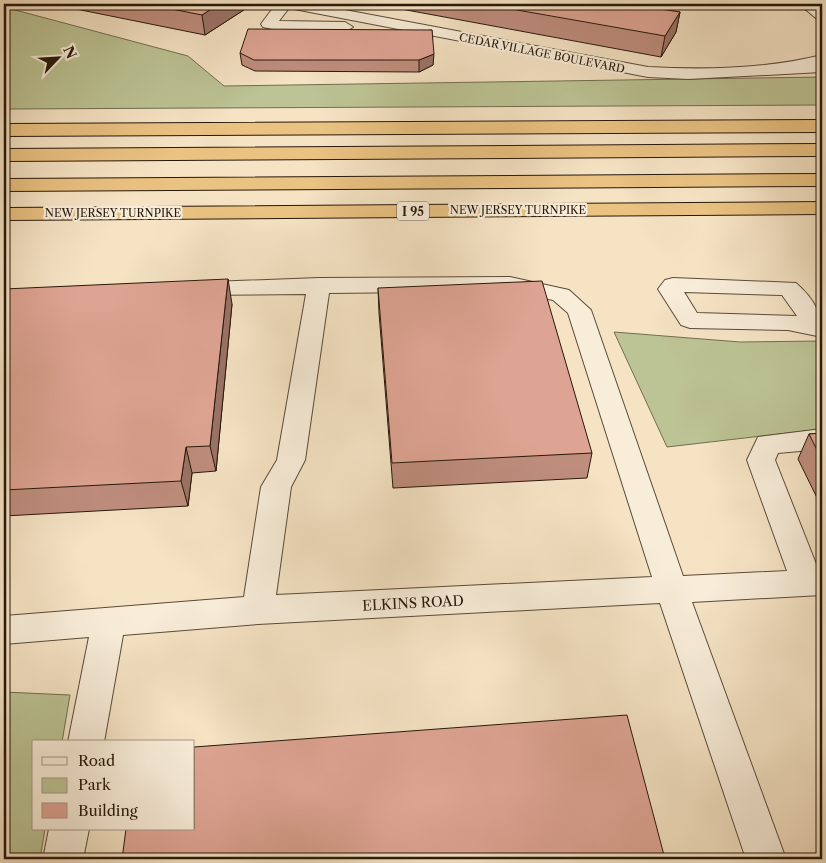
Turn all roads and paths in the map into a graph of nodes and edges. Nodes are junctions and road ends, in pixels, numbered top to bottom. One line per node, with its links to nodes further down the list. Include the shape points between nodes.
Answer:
1 (284, 4): 5 (street, via 270,24 285,27)
2 (290, 4): 5 (street, CEDAR VILLAGE BOULEVARD)
3 (806, 4): 4 (street)
4 (822, 16)
5 (404, 26): 7 (street, CEDAR VILLAGE BOULEVARD, via 648,72 688,74)
6 (822, 60): 7 (street, CEDAR VILLAGE BOULEVARD)
7 (797, 67): 8 (street, CEDAR VILLAGE BOULEVARD)
8 (822, 67)
9 (822, 126): 10 (highway)
10 (4, 130)
11 (822, 150): 12 (highway)
12 (4, 156)
13 (822, 180): 14 (highway, I 95)
14 (4, 185)
15 (822, 208): 16 (highway, NEW JERSEY TURNPIKE / I 95)
16 (4, 214)
17 (319, 285): 18 (street); 22 (street, via 510,284 561,296 579,310); 23 (street, via 291,460 276,487)
18 (169, 288)
19 (819, 328): 19 (street, via 788,288 673,285 670,289 690,320 788,322)
20 (822, 439): 21 (street, via 768,444 761,460)
21 (815, 583): 22 (street, ELKINS ROAD)
22 (672, 591): 23 (street, ELKINS ROAD); 29 (street)
23 (258, 610): 24 (street, ELKINS ROAD)
24 (109, 622): 25 (street, ELKINS ROAD); 26 (street)
25 (4, 630)
26 (86, 740)
27 (69, 830): 28 (street)
28 (63, 859)
29 (766, 859)

